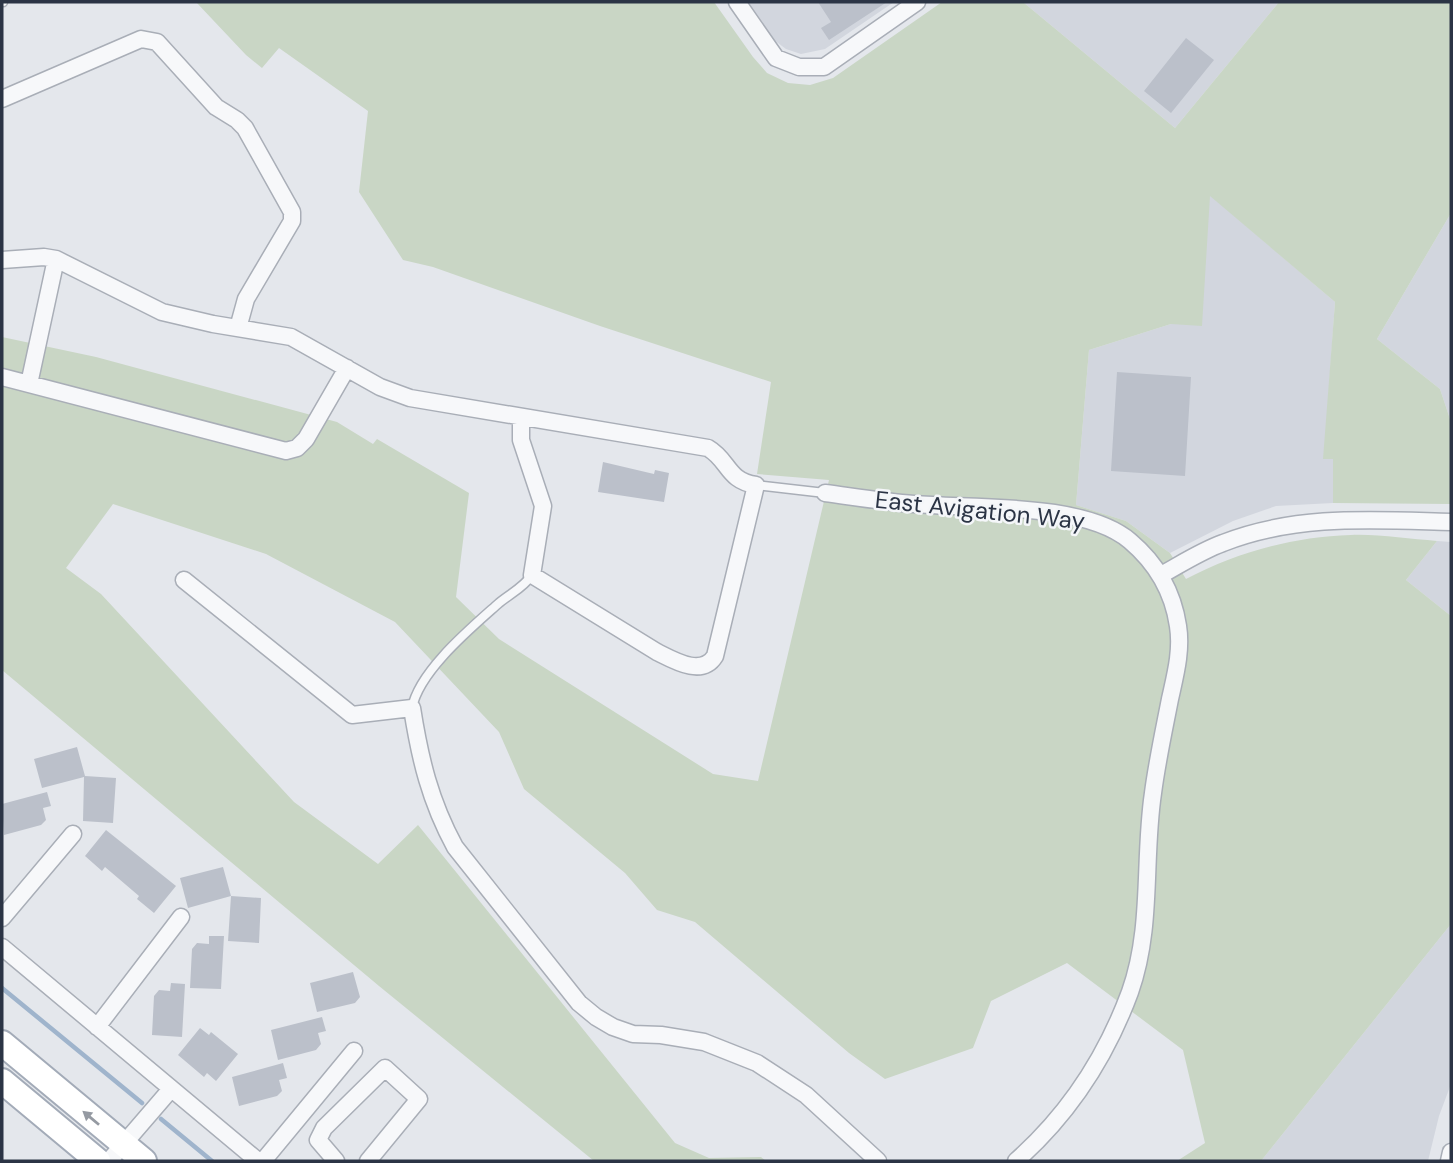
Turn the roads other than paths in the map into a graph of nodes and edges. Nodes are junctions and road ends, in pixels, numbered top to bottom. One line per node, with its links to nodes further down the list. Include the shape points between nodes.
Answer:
1 (737, 2): 2 (street, via 776,58 799,67 824,67)
2 (918, 2)
3 (2, 99): 6 (street, via 141,39 157,42 216,107 245,128 292,212 292,221 246,299)
4 (56, 259): 5 (street); 6 (street, East Avigation Way, via 162,312); 9 (street)
5 (2, 260)
6 (238, 328): 7 (street, East Avigation Way, via 291,337)
7 (347, 368): 9 (street, via 306,439 285,451); 10 (street, East Avigation Way, via 395,394)
8 (2, 377): 9 (street)
9 (29, 384)
10 (521, 418): 11 (street, East Avigation Way, via 708,448 731,474); 14 (street, via 521,440 543,506)
11 (756, 485): 12 (lane, East Avigation Way); 14 (street, via 715,656 709,665 700,668 674,661)
12 (825, 493): 15 (street, East Avigation Way, via 1088,518 1129,540)
13 (1451, 522): 15 (street, via 1339,519 1287,524 1221,543)
14 (531, 575): 17 (lane, via 431,669)
15 (1161, 575): 35 (street, East Avigation Way, via 1175,611 1179,651 1152,797 1142,946 1129,992 1094,1068 1052,1127)
16 (184, 580): 17 (street, via 352,715)
17 (412, 708): 34 (street, via 428,787 455,847 579,1003 613,1027 633,1034 704,1042 757,1063 806,1095)
18 (73, 834): 19 (street)
19 (2, 918)
20 (181, 918): 22 (street)
21 (2, 947): 22 (street)
22 (97, 1027): 26 (street)
23 (2, 1043): 28 (main road, one-way to 23)
24 (354, 1051): 31 (street)
25 (2, 1081): 29 (main road)
26 (171, 1089): 28 (street); 31 (street)
27 (1451, 1152): 36 (street)
28 (117, 1153): 30 (main road)
29 (98, 1161)
30 (144, 1161)
31 (261, 1161)
32 (336, 1161): 33 (street, via 317,1140 385,1068 419,1099)
33 (368, 1161)
34 (878, 1161)
35 (1016, 1161)
36 (1449, 1161)

